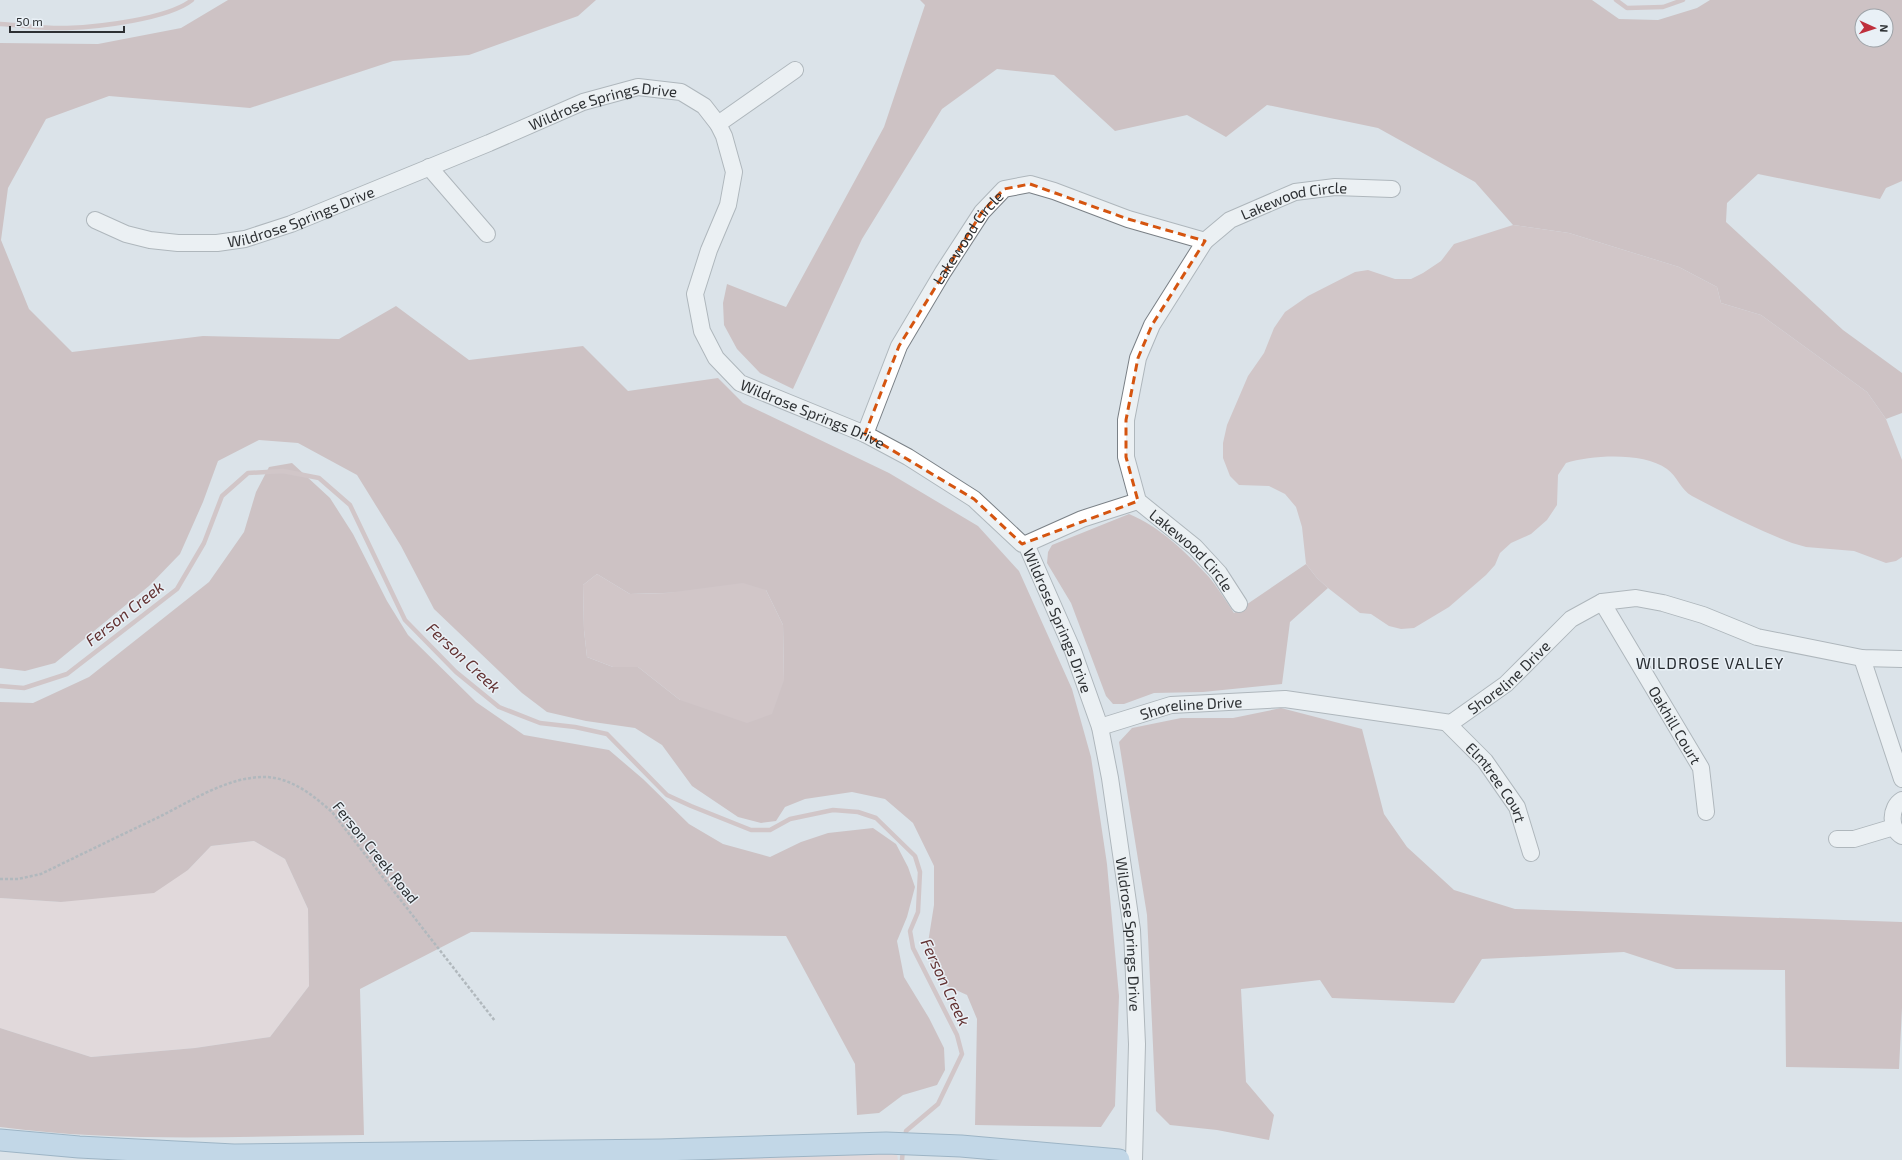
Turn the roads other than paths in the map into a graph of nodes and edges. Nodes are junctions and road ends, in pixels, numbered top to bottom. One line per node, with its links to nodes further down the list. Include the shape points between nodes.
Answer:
1 (795, 70): 2 (street)
2 (718, 124): 3 (street, Wildrose Springs Drive, via 704,106 681,92 638,87 583,102); 8 (street, Wildrose Springs Drive, via 734,172 728,205 709,250 695,294 702,331 716,358 740,383)
3 (429, 167): 5 (street, Wildrose Springs Drive, via 291,224 246,239 217,243 150,240 126,234); 6 (street)
4 (1392, 189): 7 (street, Lakewood Circle, via 1335,187 1295,192 1230,220)
5 (95, 220)
6 (487, 234)
7 (1205, 241): 8 (street, Lakewood Circle, via 1128,219 1030,184 1004,189 982,212 899,346); 9 (street, Lakewood Circle, via 1152,325 1138,358 1126,420 1126,457)
8 (865, 434): 10 (street, Wildrose Springs Drive, via 908,457 974,499 1022,544)
9 (1138, 501): 10 (street, Lakewood Circle, via 1082,519); 12 (street, Lakewood Circle, via 1195,547 1219,573)
10 (1026, 544): 16 (street, Wildrose Springs Drive, via 1073,651)
11 (1602, 602): 13 (street, Shoreline Drive, via 1636,598 1663,603 1757,637); 15 (street, Shoreline Drive, via 1571,619 1506,684 1451,723); 19 (street, Oakhill Court, via 1701,768)
12 (1239, 604)
13 (1862, 658): 14 (street, Shoreline Drive); 17 (street)
14 (1902, 659)
15 (1447, 723): 16 (street, Shoreline Drive, via 1285,699 1171,705); 22 (street, Elmtree Court, via 1485,761 1517,807)
16 (1100, 727): 25 (street, Wildrose Springs Drive, via 1132,930 1136,1044)
17 (1902, 779)
18 (1902, 800): 20 (street, via 1894,810 1893,818)
19 (1706, 812)
20 (1898, 832): 21 (street, via 1854,839)
21 (1836, 839)
22 (1531, 853)
23 (0, 1140): 24 (main road, via 234,1155 661,1150 886,1143 932,1144)
24 (1119, 1160)
25 (1134, 1160)

